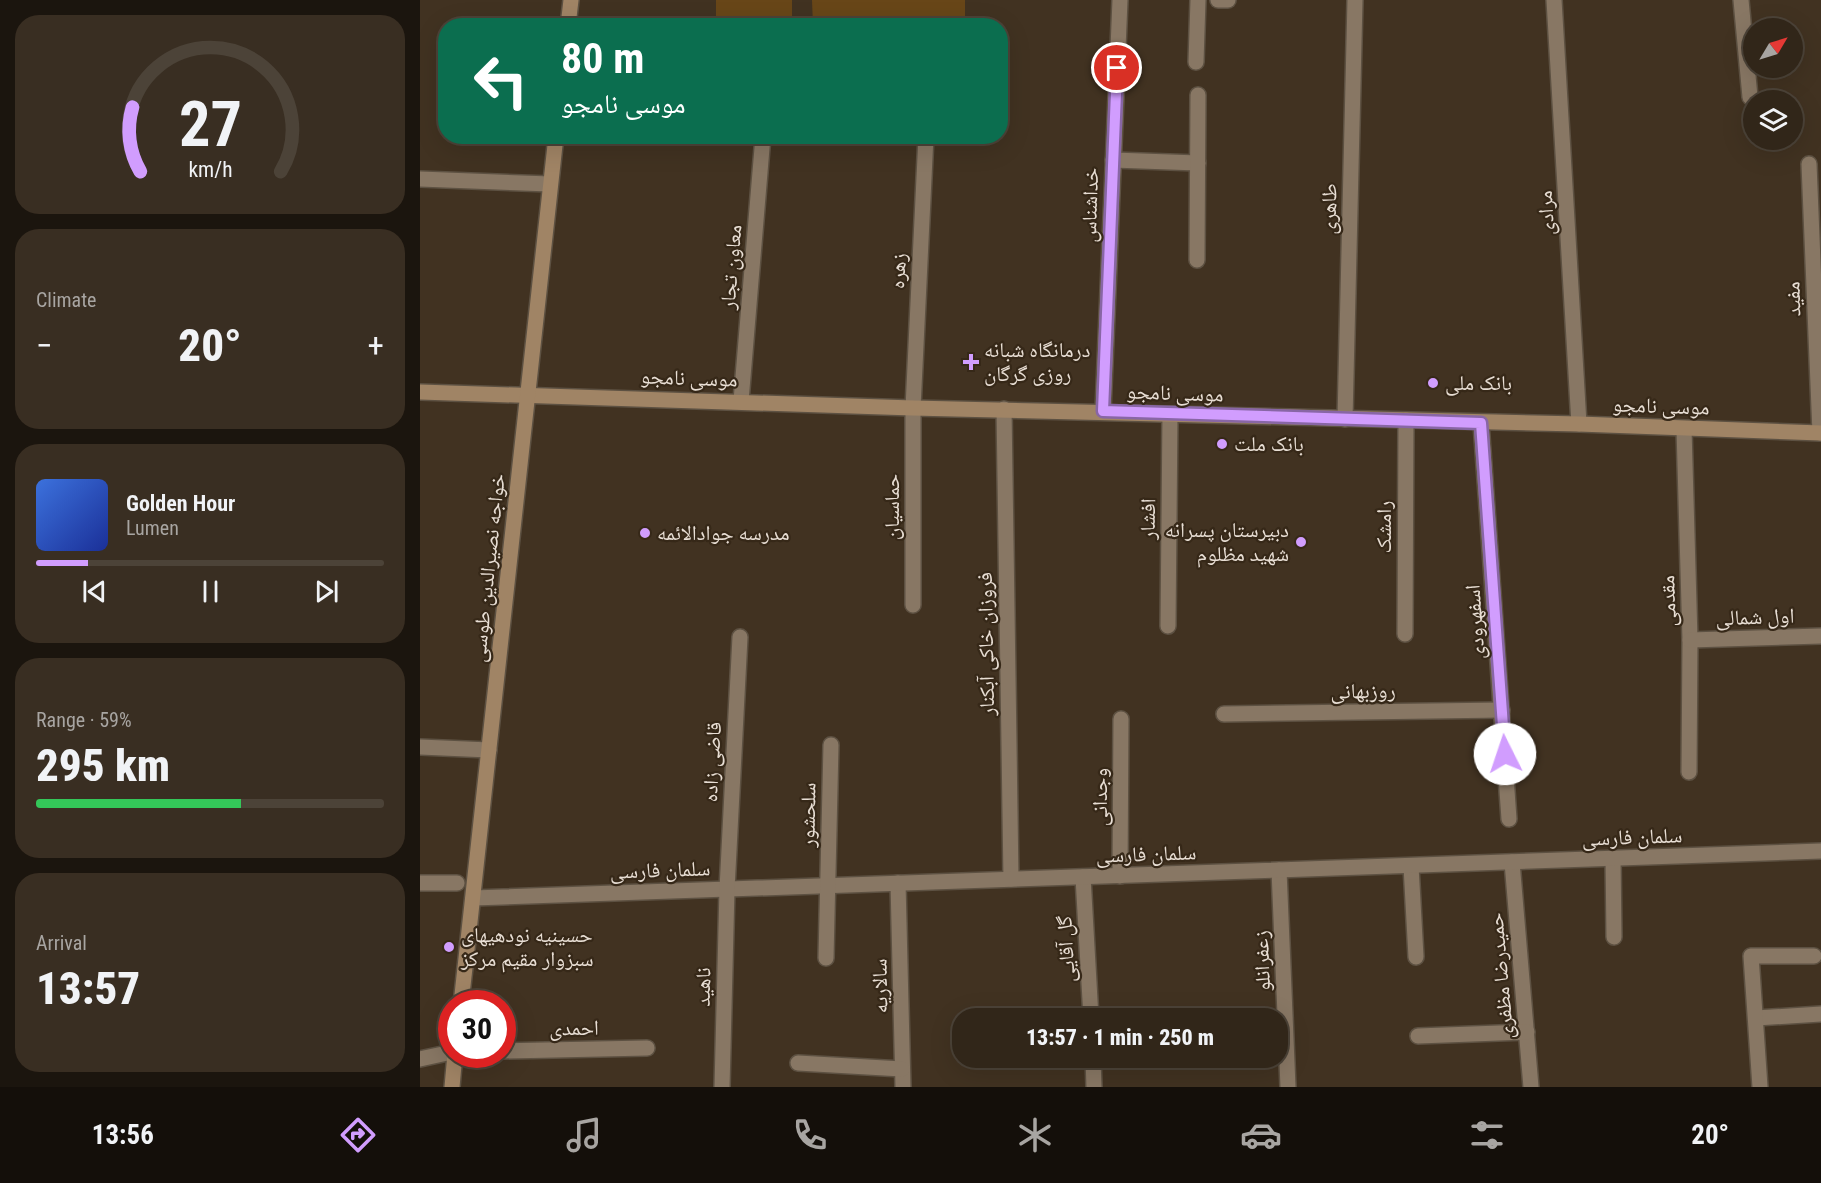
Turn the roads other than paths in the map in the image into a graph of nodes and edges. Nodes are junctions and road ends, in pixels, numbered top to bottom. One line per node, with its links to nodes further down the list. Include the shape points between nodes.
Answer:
1 (571, 0): 9 (main road)
2 (1120, 0): 16 (street, خداشناس)
3 (1198, 0): 10 (street)
4 (1218, 0): 5 (street)
5 (1228, 0)
6 (1355, 0): 29 (street, طاهری)
7 (1554, 0): 32 (street, مرادی)
8 (1741, 0): 11 (street)
9 (569, 18)
10 (1196, 62)
11 (1749, 90)
12 (1198, 95): 17 (street)
13 (555, 144): 20 (main road, خواجه نصیرالدین طوسی)
14 (762, 144): 24 (street, معاون تجار)
15 (926, 144): 25 (street, زهره)
16 (1113, 160): 17 (street); 27 (street, خداشناس)
17 (1198, 163): 21 (street)
18 (1809, 164): 34 (street, مفید)
19 (420, 178): 20 (street)
20 (550, 184): 23 (main road, خواجه نصیرالدین طوسی)
21 (1197, 260)
22 (420, 392): 23 (main road, موسی نامجو)
23 (528, 395): 24 (main road, موسی نامجو); 46 (main road, خواجه نصیرالدین طوسی)
24 (741, 401): 25 (main road, موسی نامجو)
25 (913, 408): 26 (main road, موسی نامجو); 35 (street, حماسیان)
26 (1004, 409): 27 (main road, موسی نامجو); 56 (street, فروزان خاکی آبکنار)
27 (1103, 411): 28 (main road, موسی نامجو)
28 (1170, 414): 29 (main road, موسی نامجو); 36 (street, افشار)
29 (1345, 418): 30 (main road, موسی نامجو)
30 (1406, 420): 31 (main road, موسی نامجو); 37 (street, رامشک)
31 (1481, 423): 32 (main road, موسی نامجو); 41 (street, اسفهرودی)
32 (1579, 424): 33 (main road, موسی نامجو)
33 (1684, 429): 34 (main road, موسی نامجو); 40 (street, مقدمی)
34 (1821, 433)
35 (913, 605)
36 (1168, 626)
37 (1405, 634)
38 (1821, 636): 40 (street, اول شمالی)
39 (740, 637): 61 (street, قاضی زاده)
40 (1690, 640): 47 (street, مقدمی)
41 (1502, 710): 42 (street, روزبهانی); 48 (street, اسفهرودی)
42 (1224, 714)
43 (1121, 719): 54 (street, وجدانی)
44 (831, 745): 60 (street, سلحشور)
45 (420, 747): 46 (street)
46 (489, 750): 62 (main road, خواجه نصیرالدین طوسی)
47 (1689, 772)
48 (1509, 819)
49 (1821, 851): 50 (street, سلمان فارسی)
50 (1613, 858): 51 (street, سلمان فارسی); 63 (street)
51 (1512, 862): 52 (street, سلمان فارسی); 71 (street, حمیدرضا مظفری)
52 (1411, 866): 53 (street, سلمان فارسی); 65 (street)
53 (1279, 870): 54 (street, سلمان فارسی); 85 (street, زعفرانلو)
54 (1120, 876): 55 (street, سلمان فارسی)
55 (1083, 877): 56 (street, سلمان فارسی); 68 (street, گل آقایی)
56 (1011, 879): 59 (street, سلمان فارسی)
57 (420, 883): 58 (street)
58 (457, 883)
59 (898, 883): 60 (street, سلمان فارسی); 80 (street, سالاریه)
60 (828, 885): 61 (street, سلمان فارسی); 66 (street, سلحشور)
61 (727, 889): 62 (street, سلمان فارسی); 82 (street, ناهید)
62 (473, 898): 67 (main road, خواجه نصیرالدین طوسی)
63 (1614, 937)
64 (1814, 956): 70 (street, via 1751,956)
65 (1416, 957)
66 (826, 958)
67 (463, 990)
68 (1090, 1008)
69 (1821, 1014): 70 (street)
70 (1756, 1018): 87 (street)
71 (1527, 1032): 72 (street); 86 (street, حمیدرضا مظفری)
72 (1418, 1036)
73 (647, 1048): 74 (street, احمدی)
74 (516, 1051)
75 (438, 1056): 76 (street)
76 (420, 1059)
77 (798, 1063): 80 (street)
78 (453, 1068): 81 (main road)
79 (1094, 1068): 84 (street)
80 (902, 1069): 83 (street, سالاریه)
81 (452, 1087)
82 (722, 1087)
83 (903, 1087)
84 (1095, 1087)
85 (1288, 1087)
86 (1531, 1087)
87 (1760, 1087)

